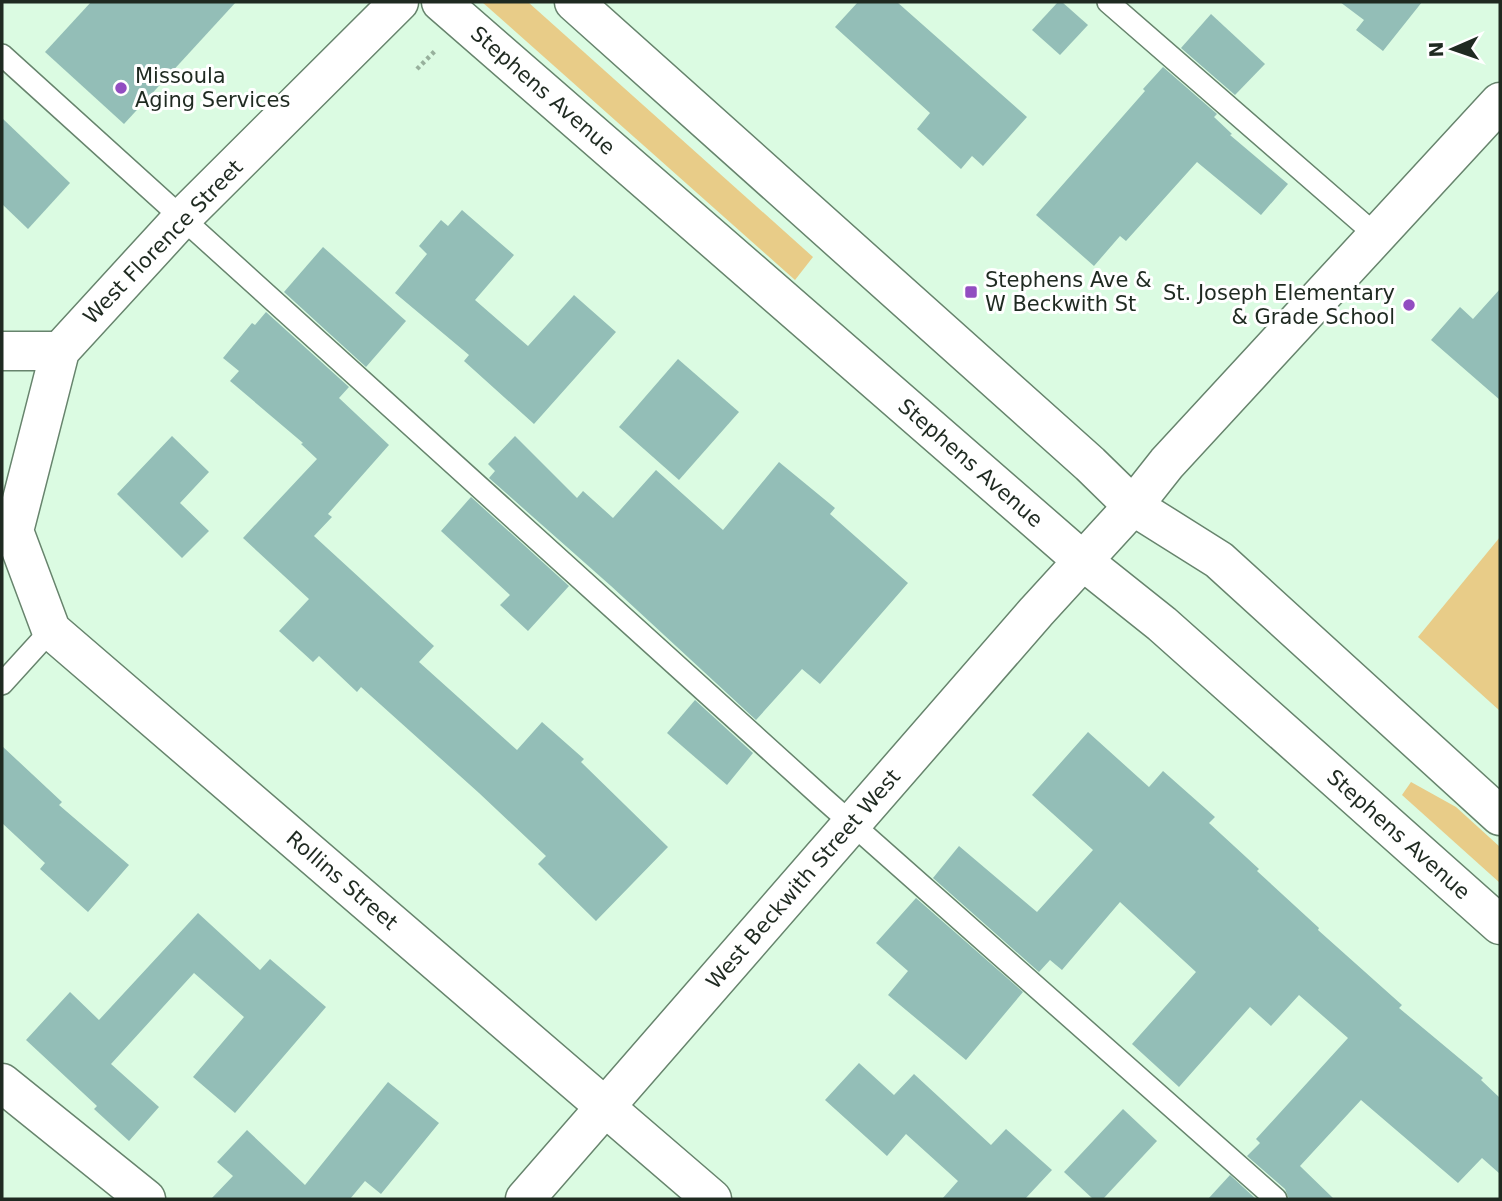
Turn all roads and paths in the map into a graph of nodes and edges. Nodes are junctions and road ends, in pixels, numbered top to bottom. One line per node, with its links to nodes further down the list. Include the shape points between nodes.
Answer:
1 (399, 2): 7 (street, West Florence Street)
2 (441, 2): 13 (street, Stephens Avenue)
3 (574, 2): 11 (street)
4 (1108, 2): 8 (lane)
5 (2, 55): 7 (lane)
6 (1500, 102): 8 (street, West Beckwith Street West)
7 (181, 219): 10 (street, West Florence Street); 17 (lane)
8 (1377, 236): 11 (street, West Beckwith Street West, via 1167,463)
9 (2, 351): 10 (street)
10 (61, 351): 12 (street, West Florence Street)
11 (1133, 506): 13 (street, West Beckwith Street West); 16 (street, via 1219,560)
12 (14, 531): 14 (street, Rollins Street)
13 (1083, 561): 17 (street, West Beckwith Street West); 18 (street, Stephens Avenue, via 1162,624)
14 (51, 630): 15 (lane); 20 (street, Rollins Street)
15 (2, 684)
16 (1500, 816)
17 (853, 825): 20 (street, West Beckwith Street West); 24 (lane)
18 (1500, 925)
19 (2, 1083): 21 (street)
20 (607, 1108): 22 (street, West Beckwith Street West); 23 (street, Rollins Street)
21 (146, 1199)
22 (525, 1199)
23 (712, 1199)
24 (1276, 1199)

